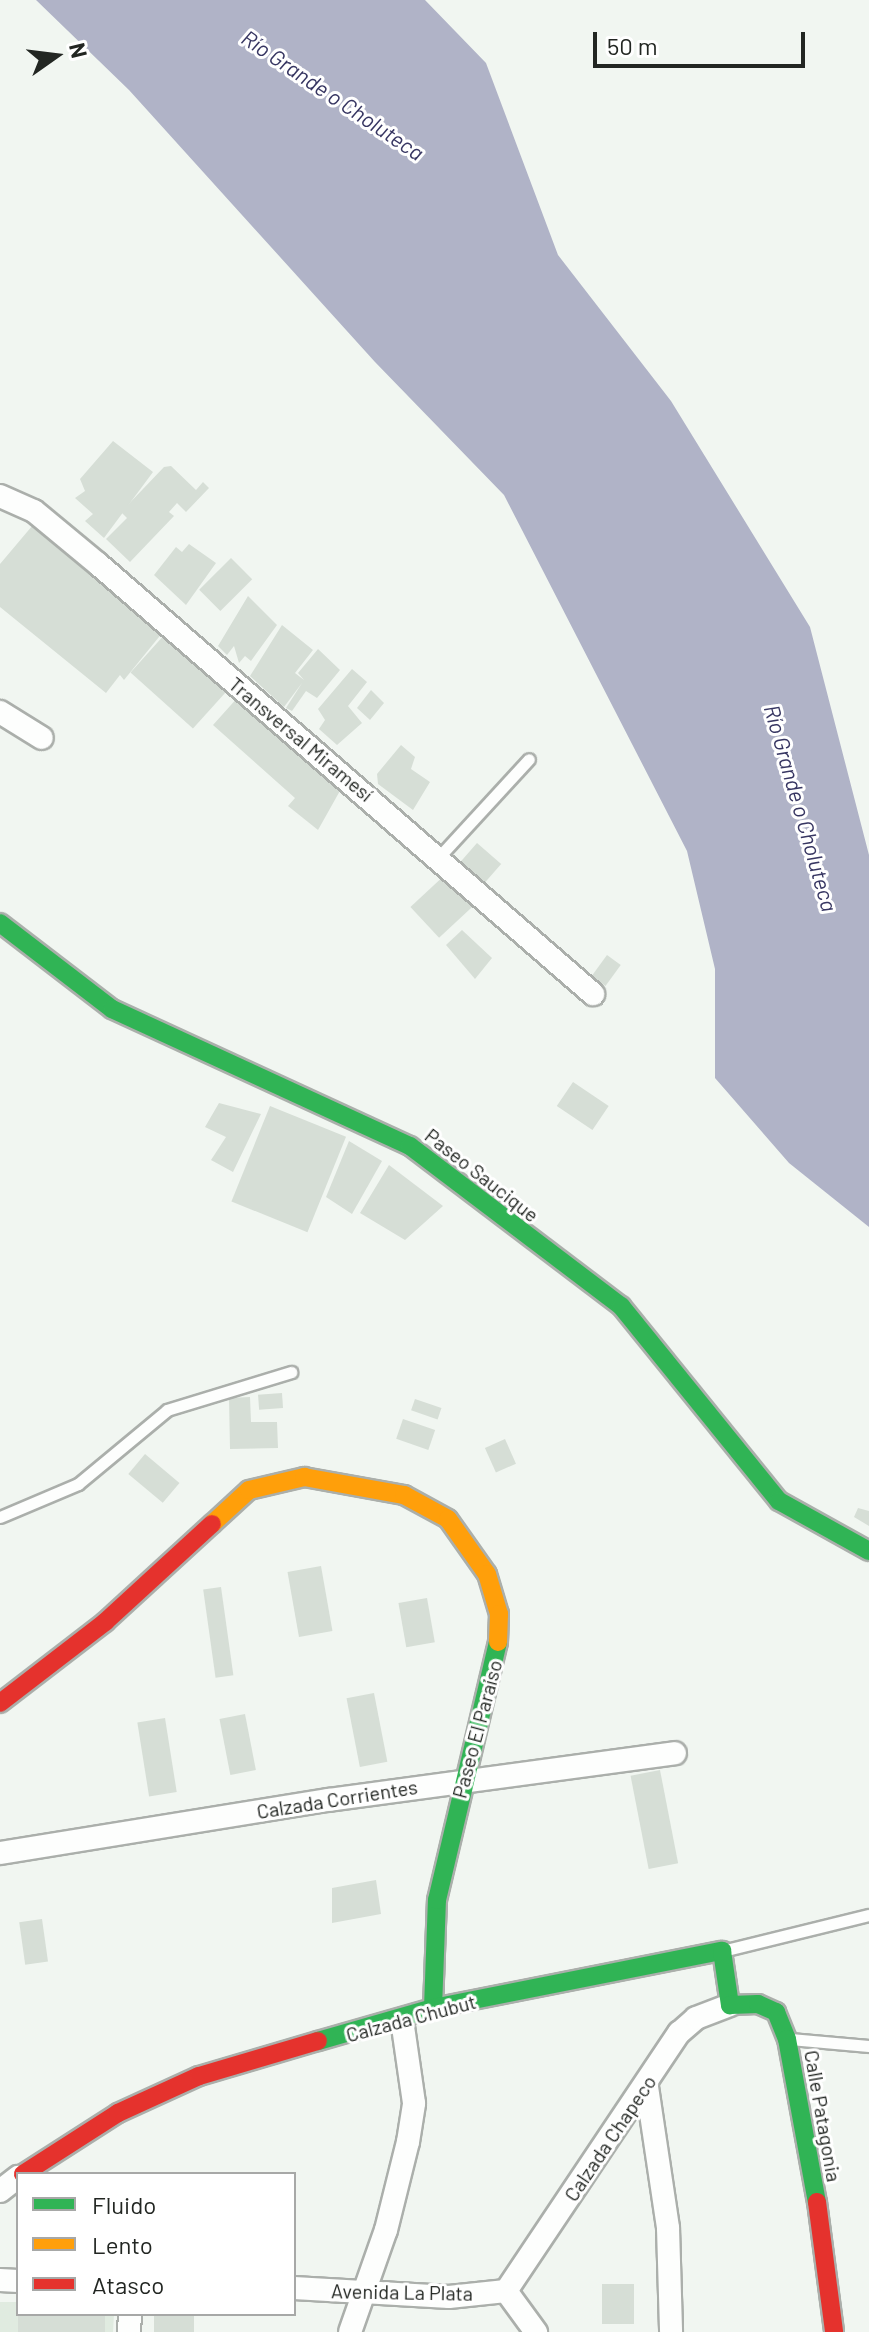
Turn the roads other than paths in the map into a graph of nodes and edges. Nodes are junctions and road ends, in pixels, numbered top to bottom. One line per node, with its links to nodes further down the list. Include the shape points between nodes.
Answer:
1 (0, 496): 5 (street, Transversal Miramesí, via 34,511)
2 (0, 712): 3 (street)
3 (42, 738)
4 (529, 759): 5 (lane)
5 (438, 858): 7 (street, Transversal Miramesí)
6 (0, 923): 10 (street, Paseo Saucique, via 112,1009 410,1146 621,1306 779,1501)
7 (593, 994)
8 (291, 1372): 9 (lane, via 167,1410 78,1484)
9 (0, 1517)
10 (869, 1551)
11 (0, 1703): 13 (street, Paseo El Paraíso, via 105,1622 249,1490 304,1477 404,1495 448,1519 487,1574 499,1614 498,1655)
12 (675, 1753): 13 (street, Calzada Corrientes)
13 (463, 1780): 14 (street, Calzada Corrientes); 18 (street, Paseo El Paraíso, via 437,1900)
14 (0, 1853)
15 (869, 1915): 16 (lane, Calzada Chubut)
16 (722, 1951): 17 (street); 18 (street, Calzada Chubut)
17 (730, 2005): 20 (street, Calle Patagonia, via 758,2004 776,2012); 22 (street, Calzada Chapeco, via 696,2018 679,2033)
18 (433, 2008): 19 (street, Calzada Chubut)
19 (402, 2020): 23 (street, Calzada Chubut, via 199,2076 118,2113); 26 (street, via 414,2103 386,2230)
20 (787, 2039): 21 (lane); 30 (street, Calle Patagonia, via 830,2273)
21 (869, 2046)
22 (647, 2087): 25 (street, Calzada Chapeco); 29 (street, via 668,2228)
23 (26, 2172)
24 (296, 2288): 26 (street, Avenida La Plata)
25 (506, 2291): 26 (street, Avenida La Plata, via 449,2297); 28 (street)
26 (363, 2293): 27 (street)
27 (350, 2332)
28 (536, 2332)
29 (671, 2332)
30 (834, 2332)

